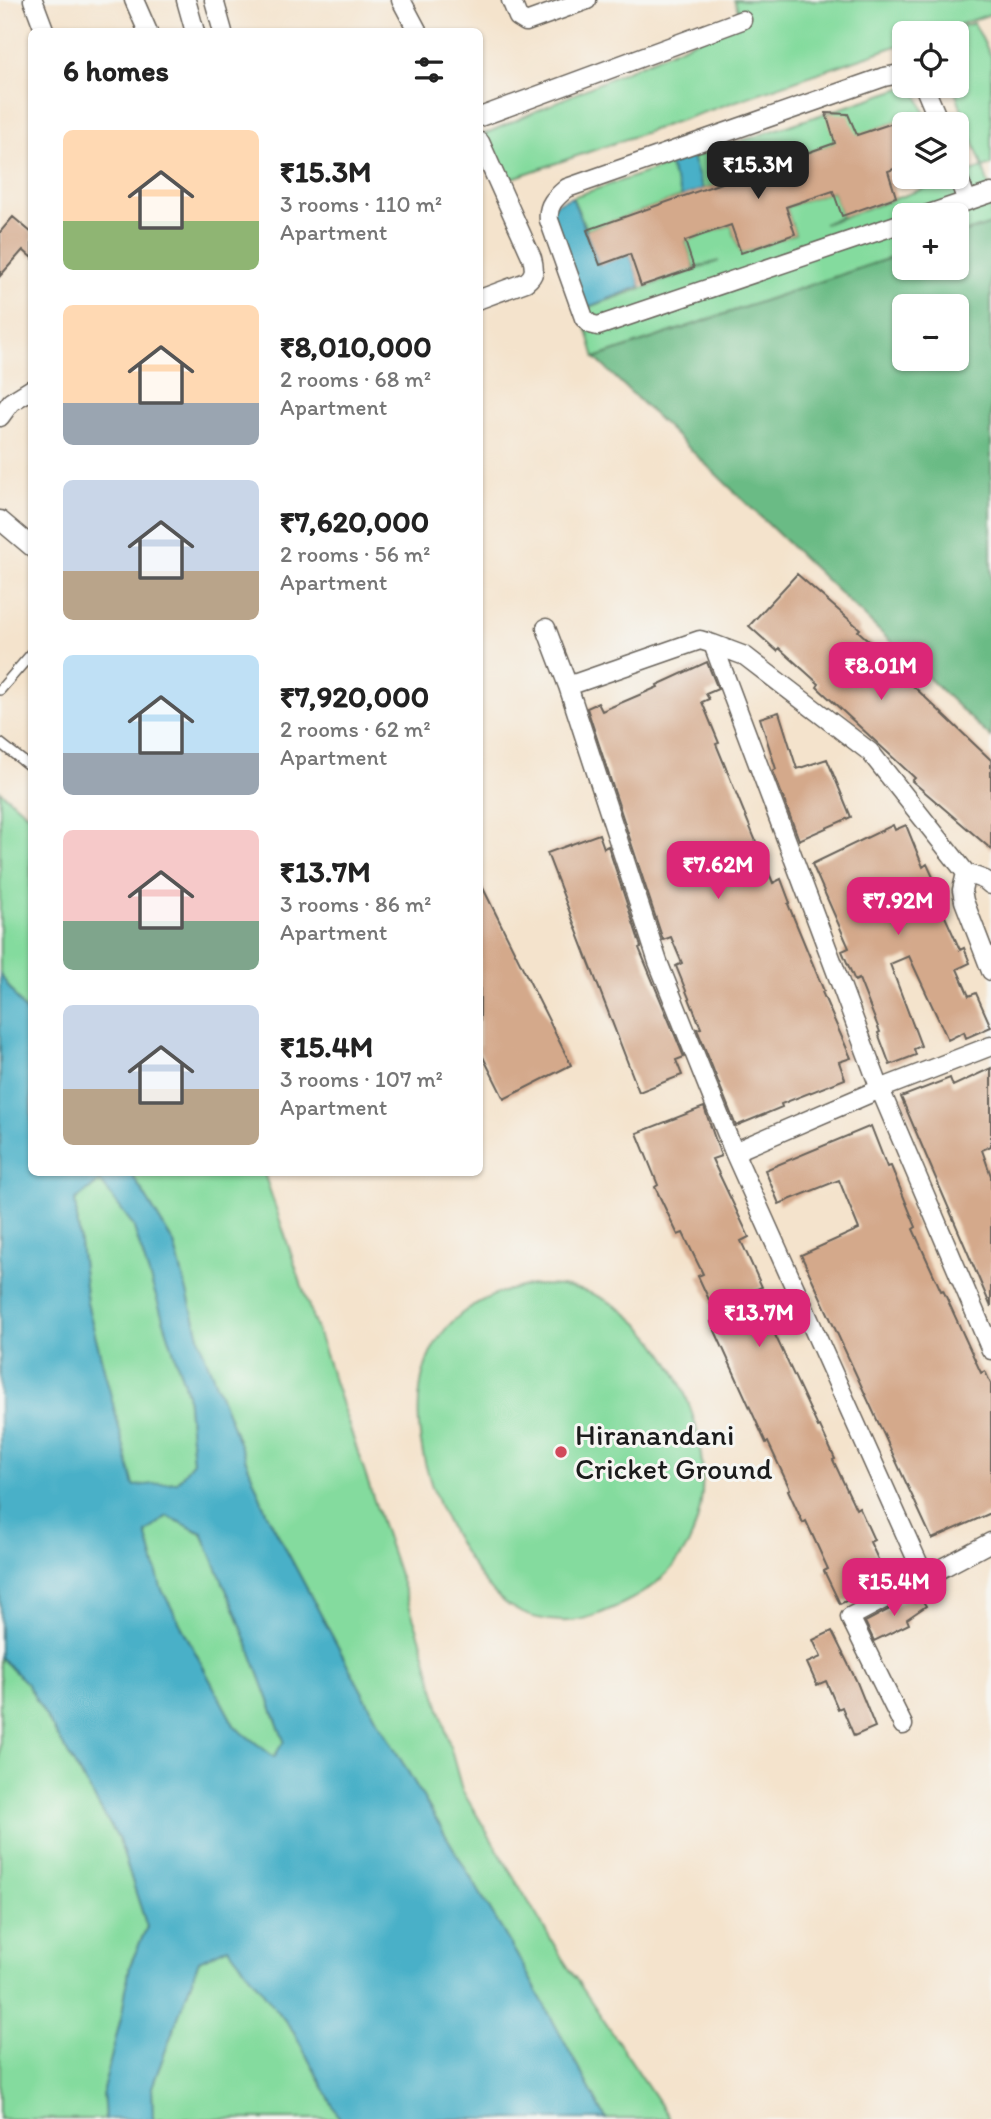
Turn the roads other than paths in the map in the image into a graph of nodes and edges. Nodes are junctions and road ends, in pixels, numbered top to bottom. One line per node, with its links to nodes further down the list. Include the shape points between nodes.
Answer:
1 (33, 0): 9 (street)
2 (134, 0): 10 (street)
3 (186, 0): 11 (street)
4 (214, 0): 12 (street)
5 (401, 0): 13 (street)
6 (511, 0): 7 (street, via 526,23)
7 (587, 0)
8 (742, 20): 15 (street)
9 (44, 28)
10 (146, 28)
11 (194, 28)
12 (222, 28)
13 (416, 28)
14 (892, 75): 21 (street, via 566,188 548,211 584,318 598,326)
15 (483, 116)
16 (483, 149): 22 (street, via 534,271 526,282)
17 (963, 189): 19 (street)
18 (991, 192): 19 (street)
19 (967, 201): 20 (street)
20 (961, 203)
21 (892, 226)
22 (483, 298)
23 (28, 391): 24 (street, via 11,402)
24 (0, 417)
25 (0, 520): 26 (street)
26 (28, 544)
27 (546, 628): 30 (street)
28 (713, 644): 30 (street, via 700,640); 34 (street, via 745,656 870,752); 38 (street)
29 (28, 658): 31 (lane)
30 (568, 685): 39 (street, via 658,962)
31 (0, 690)
32 (0, 743): 33 (lane)
33 (28, 765)
34 (966, 873): 35 (street); 36 (street, via 964,901)
35 (991, 885)
36 (991, 971)
37 (991, 1046): 38 (street)
38 (880, 1089): 39 (street); 40 (street)
39 (734, 1152): 42 (street)
40 (991, 1350)
41 (991, 1542): 42 (street)
42 (925, 1578): 43 (street, via 850,1617)
43 (903, 1725)

